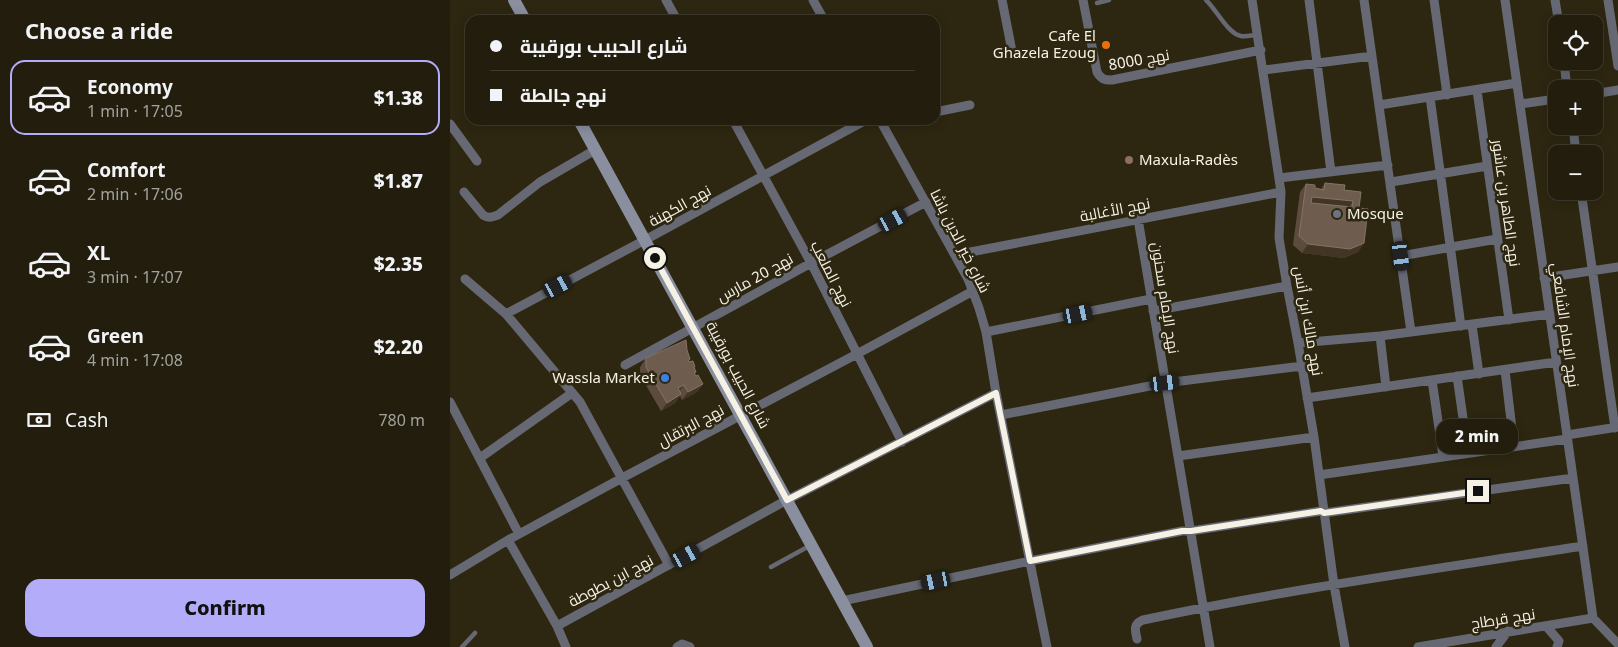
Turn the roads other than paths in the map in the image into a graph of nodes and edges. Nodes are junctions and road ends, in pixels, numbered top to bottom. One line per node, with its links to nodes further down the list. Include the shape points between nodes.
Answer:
1 (514, 0): 16 (street)
2 (666, 0): 17 (street)
3 (813, 0): 18 (street)
4 (1002, 0): 23 (street)
5 (1083, 0): 22 (street, نهج 8000, via 1097,72 1104,80)
6 (1109, 0): 15 (lane)
7 (1206, 0): 20 (lane, via 1233,32 1241,36)
8 (1252, 0): 20 (street, نهج مالك ابن أنس)
9 (1309, 0): 25 (street)
10 (1364, 0): 24 (street)
11 (1434, 0): 32 (street)
12 (1505, 0): 28 (street, نهج الإمام الشافعي)
13 (1555, 0): 19 (street)
14 (1608, 0): 21 (street)
15 (1097, 3)
16 (522, 15)
17 (674, 15)
18 (821, 15)
19 (1557, 15)
20 (1257, 35): 22 (street, نهج مالك ابن أنس)
21 (1616, 40): 26 (street)
22 (1261, 50): 27 (street, نهج مالك ابن أنس)
23 (1012, 51)
24 (1372, 56): 25 (street); 37 (street)
25 (1316, 64): 27 (street); 48 (street)
26 (1618, 66)
27 (1264, 70): 51 (street, نهج مالك ابن أنس)
28 (1516, 83): 29 (street); 35 (street, نهج الإمام الشافعي)
29 (1477, 90): 32 (street); 47 (street, نهج الطاهر بن عاشور)
30 (1618, 90): 31 (street)
31 (1603, 92)
32 (1447, 94): 33 (street)
33 (1430, 97): 37 (street); 49 (street)
34 (1548, 100): 35 (street)
35 (1520, 104): 66 (street, نهج الإمام الشافعي)
36 (970, 105): 38 (street)
37 (1379, 106): 46 (street)
38 (940, 111)
39 (450, 124): 45 (street)
40 (582, 125): 44 (street, شارع الحبيب بورقيبة)
41 (736, 125): 50 (street, نهج الملعب)
42 (857, 125): 50 (street, نهج الكهنة)
43 (883, 125): 56 (street, شارع خير الدين باشا)
44 (596, 150): 53 (street, via 540,182 492,217 483,215); 59 (street, شارع الحبيب بورقيبة)
45 (477, 161)
46 (1388, 165): 48 (street); 52 (street)
47 (1487, 166): 49 (street); 58 (street, نهج الطاهر بن عاشور)
48 (1331, 172): 51 (street)
49 (1441, 174): 52 (street); 60 (street)
50 (764, 175): 59 (street, نهج الكهنة); 63 (street, نهج الملعب)
51 (1279, 178): 54 (street, نهج مالك ابن أنس)
52 (1390, 182): 62 (street)
53 (464, 192)
54 (1281, 192): 57 (street, نهج الأغالبة); 68 (street, نهج مالك ابن أنس, via 1279,238)
55 (1583, 200): 65 (street)
56 (926, 202): 61 (street, شارع خير الدين باشا); 63 (street, نهج 20 مارس)
57 (1138, 219): 61 (street, نهج الأغالبة); 70 (street, نهج الإمام سحنون)
58 (1498, 239): 60 (street); 74 (street, نهج الطاهر بن عاشور)
59 (645, 240): 72 (street, نهج الكهنة); 77 (street, شارع الحبيب بورقيبة)
60 (1451, 246): 62 (street); 76 (street)
61 (955, 255): 69 (street, شارع خير الدين باشا)
62 (1401, 256): 79 (street)
63 (810, 263): 77 (street, نهج 20 مارس); 82 (street, نهج الملعب)
64 (1618, 267): 65 (street)
65 (1592, 271): 66 (street); 98 (street)
66 (1544, 278): 73 (street, نهج الإمام الشافعي)
67 (465, 279): 72 (street)
68 (1286, 286): 71 (street); 81 (street, نهج مالك ابن أنس)
69 (973, 291): 78 (street, شارع خير الدين باشا); 82 (street, نهج البرتقال)
70 (1151, 299): 71 (street, نهج الإمام سحنون); 78 (street)
71 (1153, 311): 90 (street, نهج الإمام سحنون)
72 (506, 314): 92 (street)
73 (1550, 314): 74 (street); 83 (street, نهج الإمام الشافعي)
74 (1509, 320): 75 (street)
75 (1472, 325): 76 (street); 87 (street)
76 (1462, 326): 79 (street)
77 (694, 327): 84 (street, نهج 20 مارس); 97 (street, شارع الحبيب بورقيبة)
78 (986, 332): 93 (street, شارع خير الدين باشا)
79 (1411, 332): 80 (street)
80 (1380, 336): 81 (street); 91 (street)
81 (1298, 343): 85 (street, نهج مالك ابن أنس)
82 (857, 354): 97 (street, نهج البرتقال); 101 (street, نهج الملعب)
83 (1556, 362): 86 (street); 100 (street, نهج الإمام الشافعي)
84 (625, 365)
85 (1302, 366): 90 (street); 94 (street, نهج مالك ابن أنس)
86 (1505, 370): 87 (street); 102 (street)
87 (1479, 374): 88 (street)
88 (1456, 376): 89 (street); 103 (street)
89 (1432, 380): 91 (street); 105 (street)
90 (1165, 383): 96 (street); 104 (street, نهج الإمام سحنون)
91 (1386, 387): 94 (street)
92 (572, 393): 106 (street); 108 (street)
93 (996, 393): 96 (street, شارع خير الدين باشا); 101 (street, نهج ابن بطوطة)
94 (1307, 398): 99 (street, نهج مالك ابن أنس)
95 (450, 402): 106 (street)
96 (1001, 415): 117 (street, شارع خير الدين باشا)
97 (741, 416): 108 (street, نهج البرتقال); 110 (street, شارع الحبيب بورقيبة)
98 (1616, 427): 100 (street)
99 (1314, 437): 104 (street); 107 (street, نهج مالك ابن أنس)
100 (1567, 437): 102 (street); 109 (street, نهج الإمام الشافعي)
101 (902, 442): 110 (street, نهج ابن بطوطة)
102 (1514, 446): 103 (street)
103 (1468, 452): 105 (street)
104 (1178, 456): 112 (street, نهج الإمام سحنون)
105 (1443, 456): 107 (street)
106 (480, 458): 113 (street)
107 (1319, 475): 111 (street, نهج مالك ابن أنس)
108 (622, 478): 113 (street, نهج البرتقال); 118 (street)
109 (1573, 478): 111 (street); 116 (street, نهج الإمام الشافعي)
110 (787, 500): 115 (street, شارع الحبيب بورقيبة); 118 (street, نهج ابن بطوطة)
111 (1324, 513): 112 (street); 121 (street, نهج مالك ابن أنس)
112 (1191, 531): 117 (street); 123 (street, نهج الإمام سحنون)
113 (519, 534): 114 (street, نهج البرتقال)
114 (508, 540): 120 (street, نهج البرتقال); 125 (street)
115 (812, 545): 119 (lane); 122 (street, شارع الحبيب بورقيبة)
116 (1583, 546): 121 (street); 124 (street, نهج الإمام الشافعي)
117 (1030, 561): 122 (street); 136 (street, شارع خير الدين باشا)
118 (669, 565): 125 (street, نهج ابن بطوطة)
119 (771, 567)
120 (450, 575)
121 (1334, 584): 123 (street); 138 (street, نهج مالك ابن أنس)
122 (842, 601): 135 (street, شارع الحبيب بورقيبة)
123 (1203, 607): 129 (street, via 1140,621 1135,627); 137 (street, نهج الإمام سحنون)
124 (1593, 618): 126 (street, نهج قرطاج); 130 (street)
125 (557, 626): 132 (street)
126 (1546, 626): 127 (street, نهج قرطاج); 141 (street, via 1559,641)
127 (1508, 631): 139 (street, نهج قرطاج); 140 (street)
128 (475, 633): 131 (lane)
129 (1137, 639)
130 (1617, 642)
131 (462, 647)
132 (566, 647)
133 (677, 647): 134 (street, via 682,644)
134 (690, 647)
135 (867, 647)
136 (1047, 647)
137 (1210, 647)
138 (1345, 647)
139 (1418, 647)
140 (1496, 647)
141 (1558, 647)

